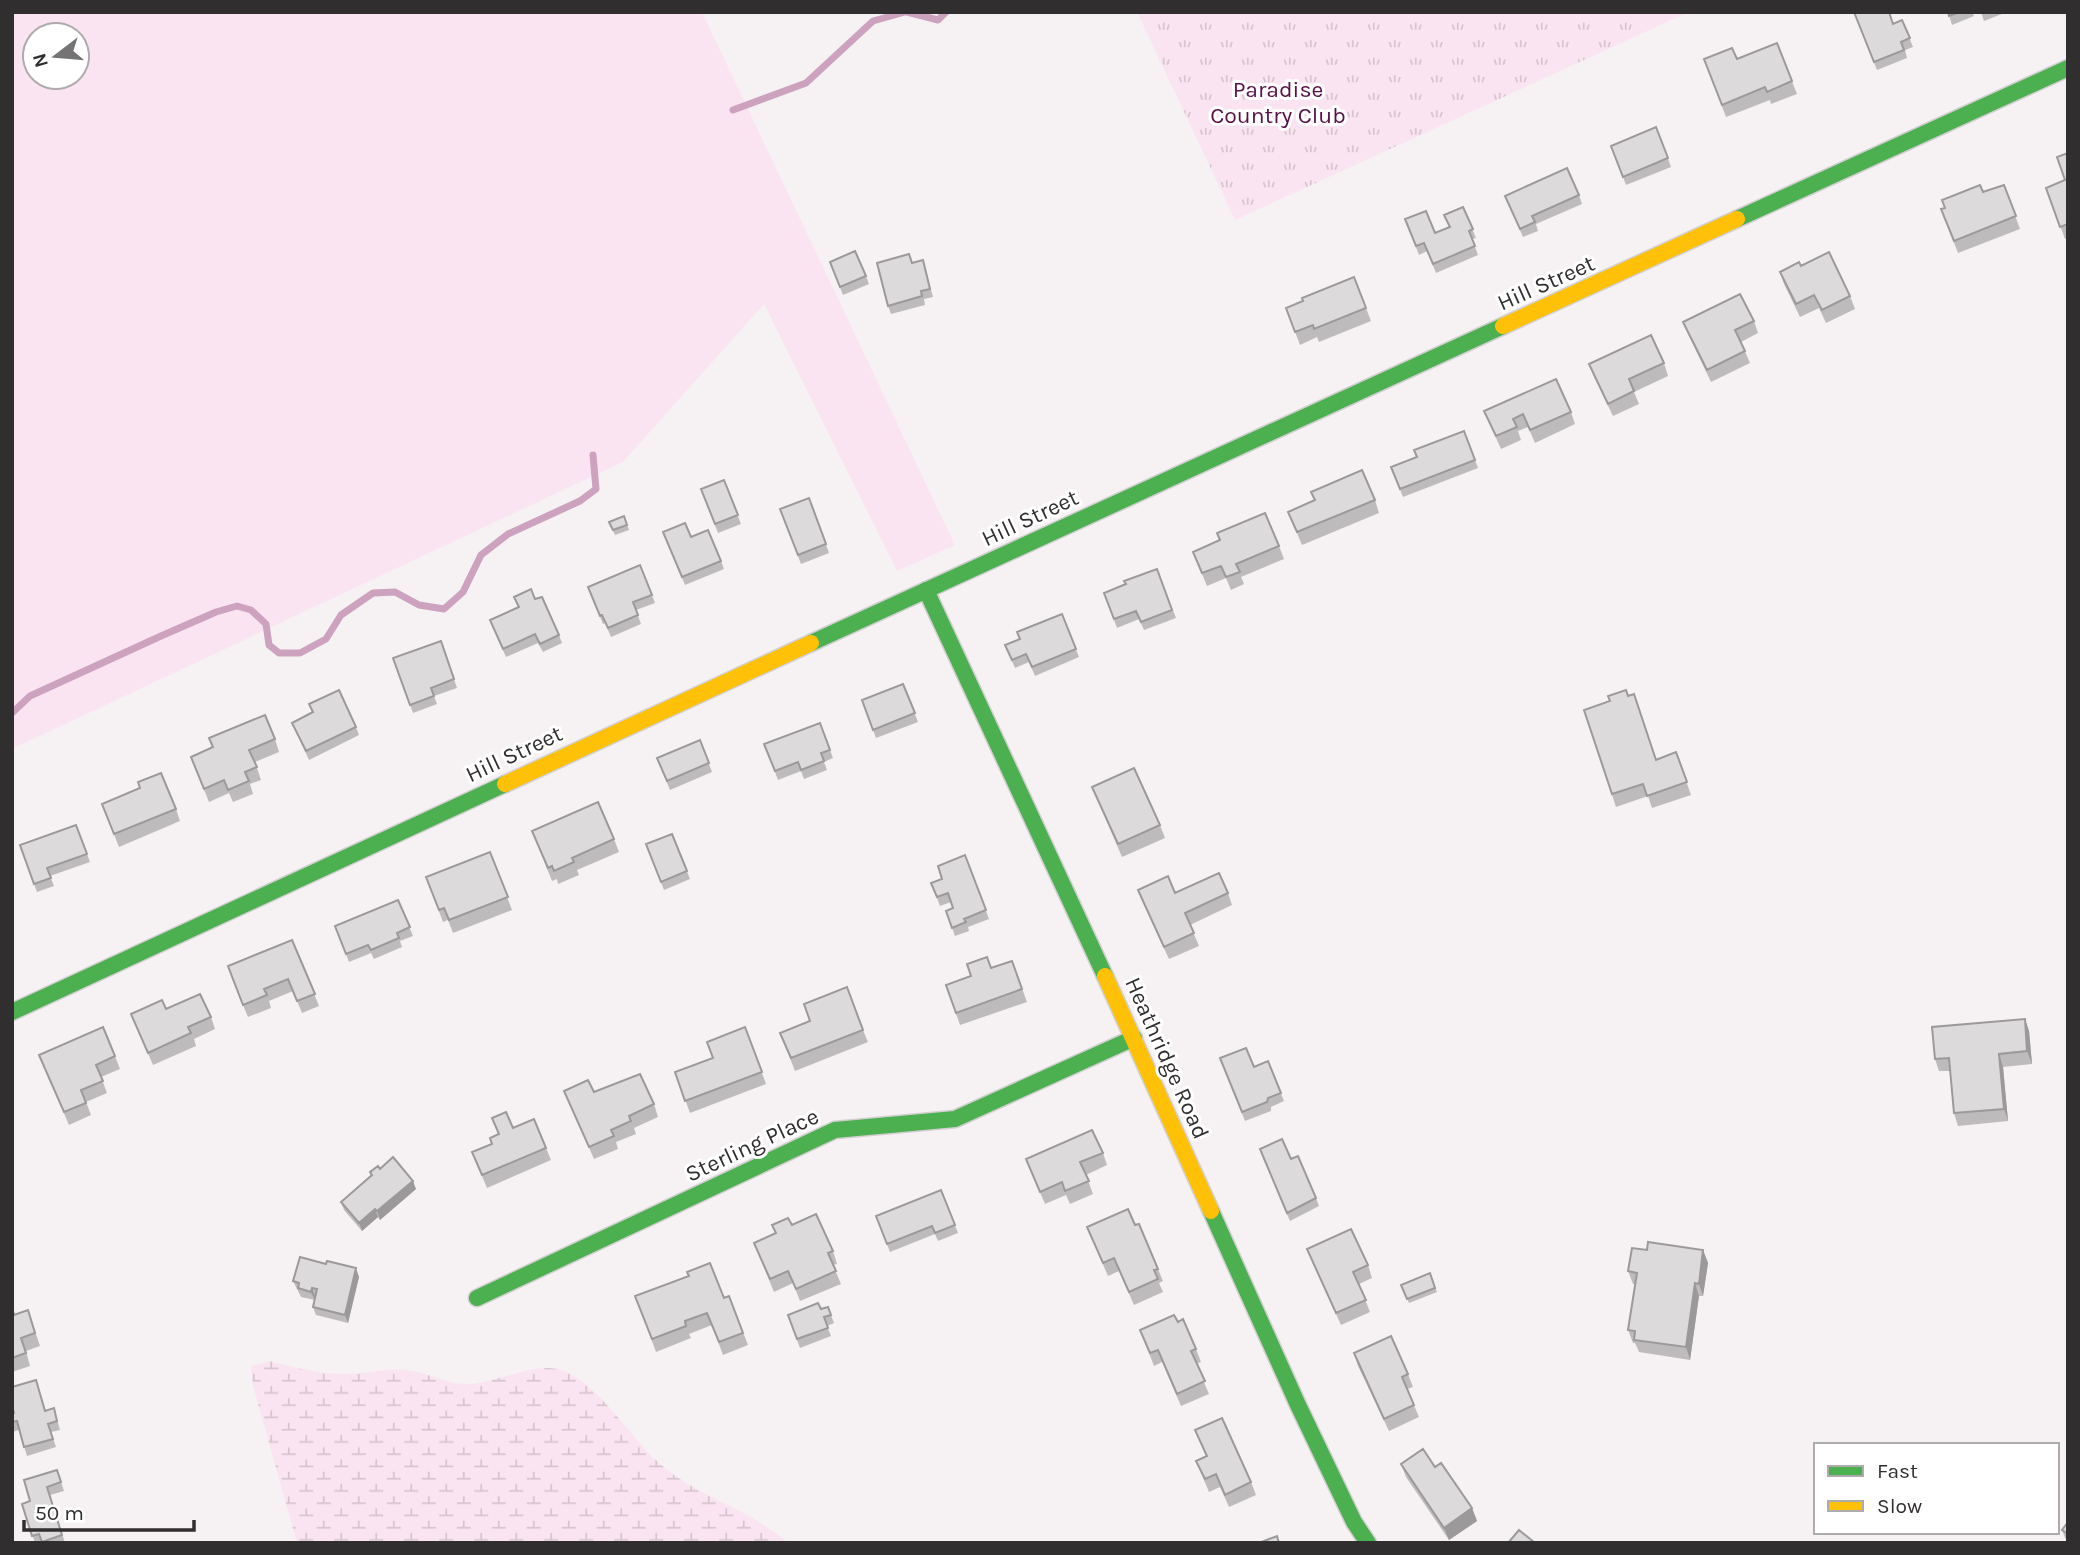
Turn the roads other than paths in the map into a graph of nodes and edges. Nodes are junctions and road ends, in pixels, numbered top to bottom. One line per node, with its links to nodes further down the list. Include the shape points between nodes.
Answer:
1 (2068, 68): 2 (street, Hill Street)
2 (926, 590): 3 (street, Hill Street); 4 (street, Heathridge Road)
3 (12, 1012)
4 (1134, 1038): 5 (street, Sterling Place, via 955,1119 835,1130); 6 (street, Heathridge Road, via 1298,1405)
5 (477, 1298)
6 (1368, 1543)

